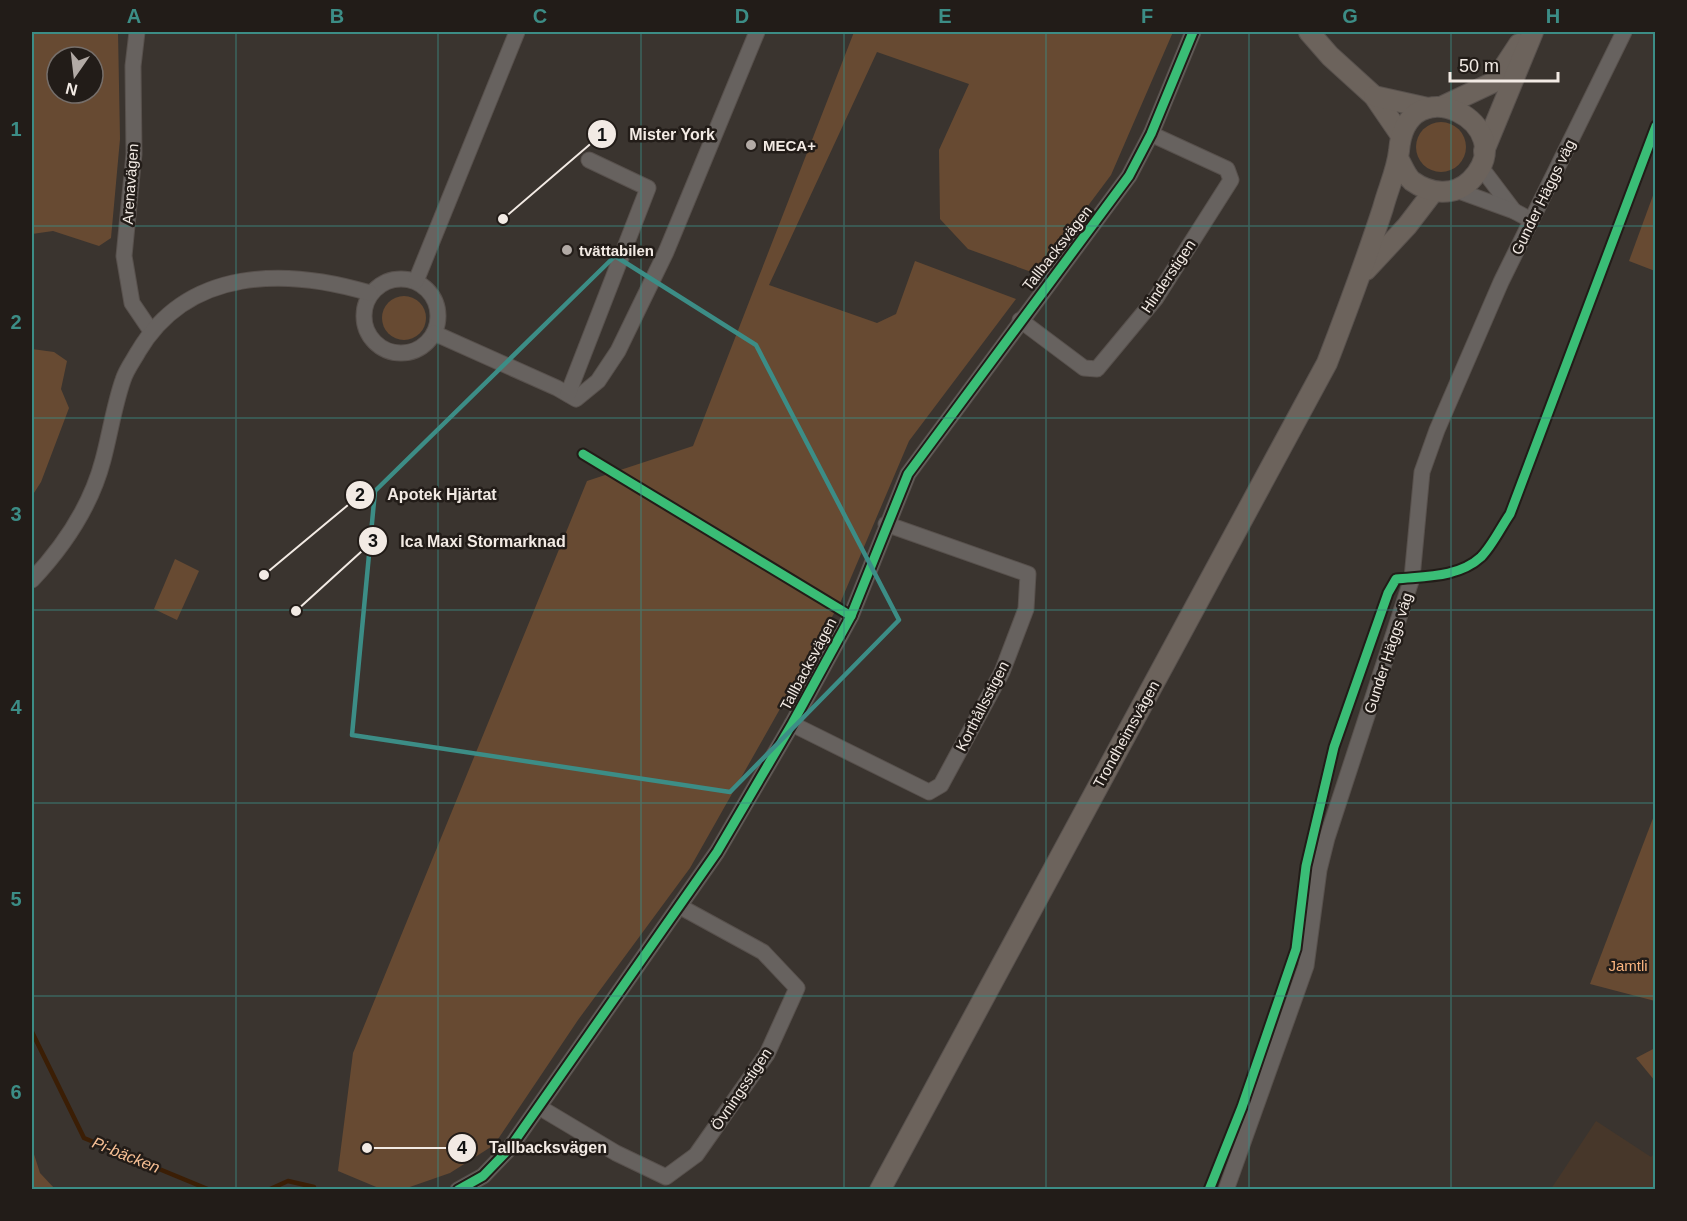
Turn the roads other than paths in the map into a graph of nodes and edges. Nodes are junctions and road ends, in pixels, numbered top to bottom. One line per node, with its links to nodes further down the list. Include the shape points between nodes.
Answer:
1 (137, 32): 24 (street, Arenavägen, via 133,66 134,153 124,256 132,303)
2 (518, 32): 21 (street)
3 (757, 32): 26 (street, via 670,241 618,351 598,381 576,399)
4 (1193, 32): 11 (street, Tallbacksvägen)
5 (1309, 32): 9 (main road)
6 (1526, 32): 10 (main road, via 1494,82)
7 (1533, 32): 14 (main road)
8 (1624, 32): 19 (street, Gunder Häggs väg)
9 (1374, 96): 10 (main road); 12 (main road)
10 (1436, 107): 12 (main road, via 1411,118); 14 (main road, via 1459,110 1472,120 1481,134)
11 (1151, 134): 23 (street, Tallbacksvägen, via 1129,176); 23 (street, Hinderstigen, via 1227,170 1231,180 1156,298 1097,369 1084,368)
12 (1400, 134): 13 (main road)
13 (1398, 158): 17 (main road, via 1410,180); 20 (main road, Trondheimsvägen)
14 (1482, 159): 16 (main road, via 1470,181); 18 (street)
15 (589, 160): 26 (street, via 648,188)
16 (1455, 190): 17 (main road); 18 (street)
17 (1433, 192): 20 (main road, Trondheimsvägen)
18 (1514, 211): 19 (street)
19 (1531, 220): 34 (street, Gunder Häggs väg, via 1422,472 1412,578 1327,838 1306,966)
20 (1362, 274): 33 (main road, Trondheimsvägen, via 1327,363)
21 (416, 281): 22 (street, via 392,279); 25 (street, via 428,290 437,307)
22 (370, 293): 24 (street, via 304,279 250,278 212,288 178,307); 25 (street, via 363,320 367,332 381,347 404,353 426,344)
23 (1020, 320): 27 (street, Tallbacksvägen, via 908,474)
24 (151, 331): 28 (street, via 123,379 103,462 87,506)
25 (434, 333): 26 (street)
26 (562, 391)
27 (886, 524): 29 (street, Tallbacksvägen, via 850,616); 29 (street, Korthållsstigen, via 1028,574 1026,609 1002,672 941,785 928,792)
28 (32, 580)
29 (792, 724): 30 (street, Tallbacksvägen, via 717,852)
30 (679, 906): 31 (street, Tallbacksvägen); 31 (street, Övningsstigen, via 763,952 797,988 767,1054 696,1155 666,1177)
31 (538, 1107): 32 (street, Tallbacksvägen, via 509,1149 483,1176)
32 (458, 1190)
33 (880, 1190)
34 (1226, 1190)

